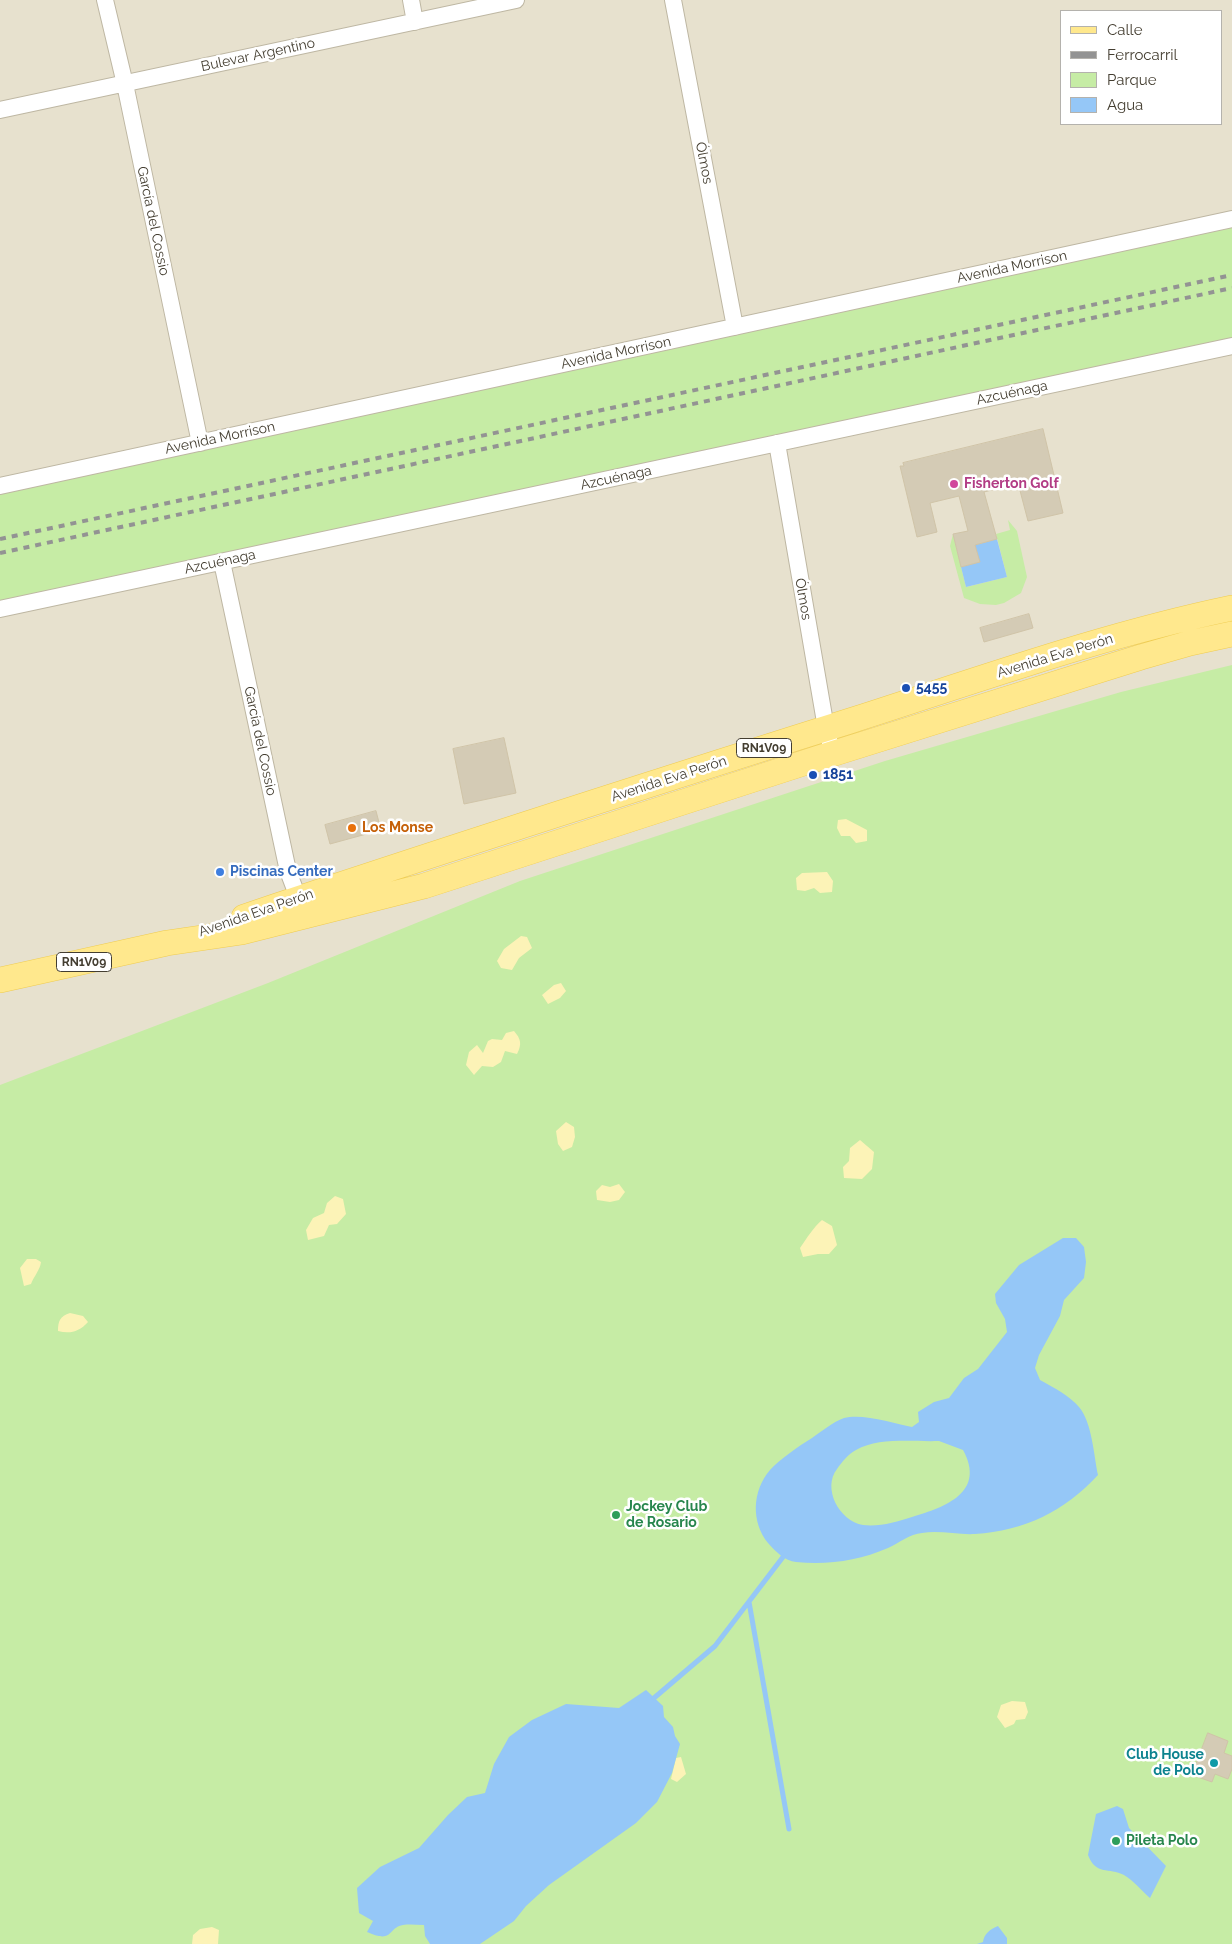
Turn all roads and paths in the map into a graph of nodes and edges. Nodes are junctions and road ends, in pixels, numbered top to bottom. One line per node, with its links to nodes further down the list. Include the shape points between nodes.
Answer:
1 (105, 0): 6 (street, García del Cossio)
2 (411, 0): 5 (street)
3 (516, 0): 5 (street, Bulevar Argentino)
4 (673, 0): 9 (street, Ólmos)
5 (415, 22): 6 (street, Bulevar Argentino)
6 (124, 84): 7 (street, Bulevar Argentino); 11 (street, García del Cossio)
7 (0, 110)
8 (1232, 219): 9 (street, Avenida Morrison)
9 (735, 327): 11 (street, Avenida Morrison)
10 (1232, 346): 12 (street, Azcuénaga)
11 (200, 443): 13 (street, Avenida Morrison)
12 (777, 443): 14 (street, Azcuénaga); 18 (street, Ólmos)
13 (0, 486)
14 (222, 562): 16 (street, Azcuénaga); 20 (street, García del Cossio, via 288,871)
15 (1232, 608): 18 (main road, Avenida Eva Perón / RN1V09, via 1130,632)
16 (0, 610)
17 (1232, 634): 19 (main road, Avenida Eva Perón / RN1V09, via 1141,657)
18 (826, 728): 19 (street, Ólmos); 20 (main road, Avenida Eva Perón / RN1V09)
19 (833, 754): 20 (main road, Avenida Eva Perón / RN1V09, via 424,886)
20 (302, 908): 21 (main road, Avenida Eva Perón / RN1V09, via 167,944)
21 (0, 980)

